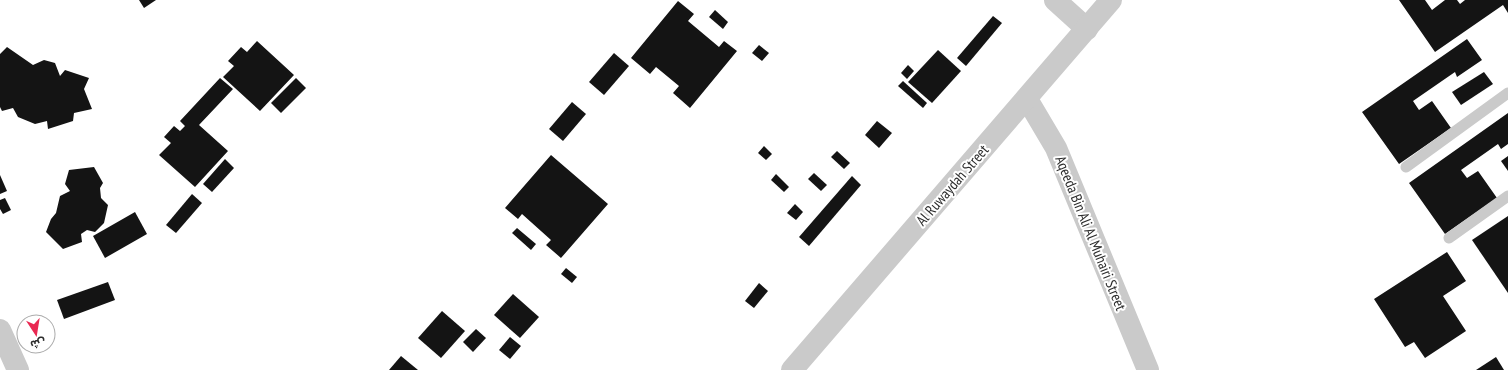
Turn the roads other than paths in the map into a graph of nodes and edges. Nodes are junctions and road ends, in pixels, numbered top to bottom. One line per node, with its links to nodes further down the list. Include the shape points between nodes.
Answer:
1 (1054, 0): 3 (street)
2 (1112, 0): 3 (street, Al Ruwaydah Street)
3 (1087, 29): 5 (street, Al Ruwaydah Street)
4 (1508, 94): 6 (lane)
5 (1027, 99): 11 (street, Al Ruwaydah Street); 12 (street, Aqeeda Bin Ali Al Muhairi Street, via 1056,148)
6 (1406, 167)
7 (1508, 196): 8 (lane)
8 (1449, 238)
9 (0, 330): 10 (street)
10 (18, 370)
11 (792, 370)
12 (1148, 370)

